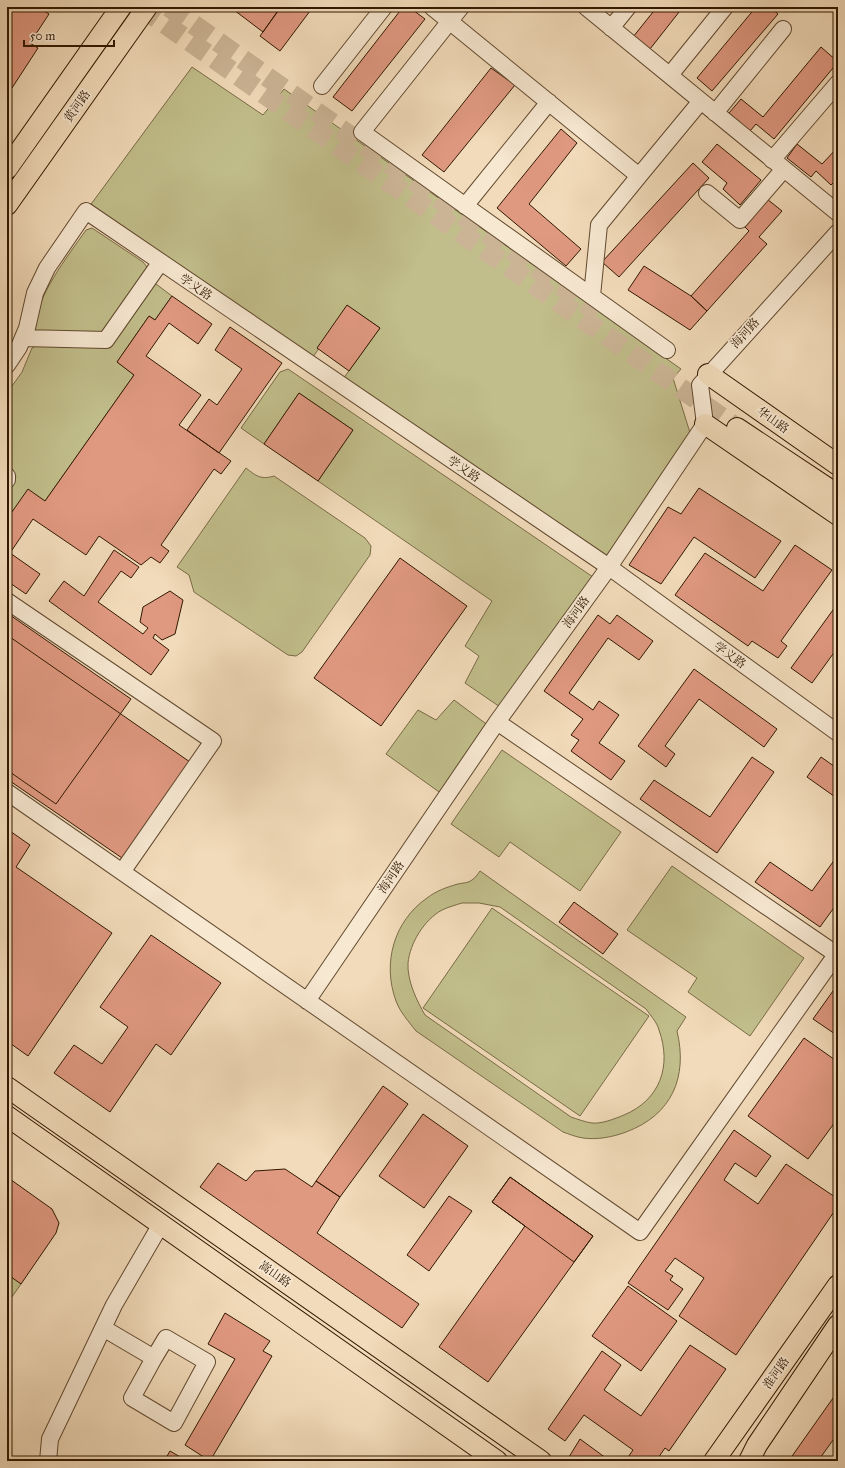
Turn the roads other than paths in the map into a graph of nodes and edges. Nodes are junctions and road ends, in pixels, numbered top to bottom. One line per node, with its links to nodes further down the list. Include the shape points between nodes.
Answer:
1 (147, 7): 10 (main road, 黄河路)
2 (384, 7): 15 (street)
3 (432, 7): 9 (street)
4 (461, 7): 9 (street)
5 (586, 7): 11 (street)
6 (628, 7): 11 (street)
7 (725, 7): 13 (street)
8 (116, 9): 10 (main road); 20 (main road, 黄河路)
9 (450, 23): 16 (street); 24 (street, via 362,132)
10 (134, 24): 23 (main road, 黄河路)
11 (611, 28): 13 (street)
12 (783, 29): 18 (street)
13 (670, 75): 17 (street)
14 (838, 83): 19 (street)
15 (322, 86)
16 (549, 102): 21 (street); 24 (street)
17 (701, 102): 18 (street); 21 (street)
18 (715, 113): 19 (street)
19 (778, 164): 22 (street, via 740,220); 25 (street)
20 (7, 169)
21 (640, 176): 28 (street, via 599,225)
22 (707, 193)
23 (7, 205)
24 (465, 206): 28 (street)
25 (838, 213)
26 (838, 232): 32 (street, 海河路)
27 (160, 263): 29 (street, via 106,340); 29 (street, 学义路, via 86,211 47,268 35,293); 40 (street, 学义路)
28 (592, 296): 30 (street)
29 (23, 338): 31 (street)
30 (667, 350)
31 (7, 365)
32 (704, 380): 33 (street); 34 (main road, 华山路)
33 (705, 424): 39 (main road); 40 (street, 海河路)
34 (838, 465)
35 (7, 476): 36 (street)
36 (7, 480)
37 (838, 480): 38 (main road, via 741,422)
38 (838, 495)
39 (838, 515)
40 (608, 567): 42 (street, 海河路); 43 (street, 学义路)
41 (7, 601): 45 (street, via 213,741)
42 (497, 722): 46 (street); 47 (street, 海河路)
43 (838, 733)
44 (7, 792): 45 (street)
45 (122, 872): 47 (street)
46 (837, 953): 47 (street, via 640,1232)
47 (307, 1001)
48 (7, 1087): 57 (main road, 嵩山路)
49 (7, 1116): 50 (main road, 嵩山路)
50 (161, 1224): 53 (street); 56 (main road, 嵩山路)
51 (838, 1286): 58 (main road, 淮河路)
52 (838, 1325): 59 (main road, 淮河路, via 757,1445)
53 (103, 1328): 54 (street); 55 (street, via 50,1440)
54 (154, 1358): 54 (street, via 132,1398 174,1423 207,1362 166,1338)
55 (48, 1461)
56 (497, 1461)
57 (541, 1461)
58 (714, 1461)
59 (749, 1461)

